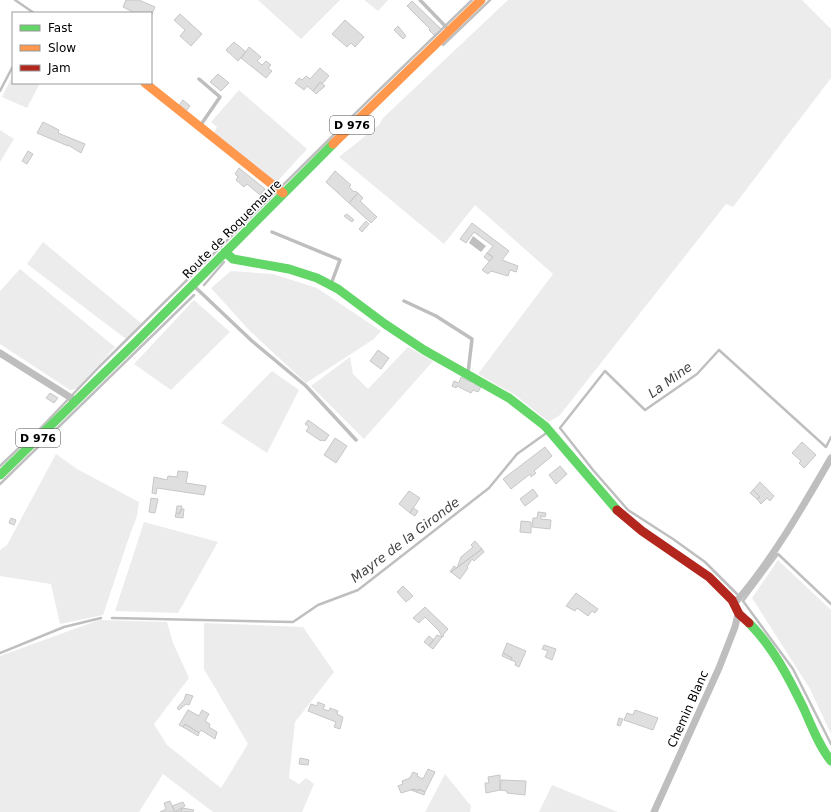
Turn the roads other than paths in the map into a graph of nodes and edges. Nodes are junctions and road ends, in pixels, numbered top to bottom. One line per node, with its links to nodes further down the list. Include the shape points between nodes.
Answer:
1 (420, 0): 3 (lane)
2 (481, 0): 3 (street, Route de Roquemaure / D 976)
3 (449, 31): 7 (street, Route de Roquemaure / D 976)
4 (200, 79): 6 (lane, via 220,97)
5 (146, 84): 6 (street)
6 (199, 127): 7 (street)
7 (283, 193): 9 (street, Route de Roquemaure / D 976)
8 (272, 232): 11 (lane, via 340,260)
9 (225, 252): 10 (street, Route de Roquemaure / D 976); 11 (street, via 240,261 304,272)
10 (193, 285): 15 (street, Route de Roquemaure / D 976); 16 (lane, via 252,341 306,386)
11 (331, 285): 14 (street, via 393,330)
12 (404, 301): 14 (lane, via 436,316 472,339)
13 (0, 353): 15 (street)
14 (468, 374): 19 (street, via 527,410 546,427 611,504 629,521 706,575)
15 (76, 401): 18 (street, Route de Roquemaure / D 976)
16 (356, 440)
17 (831, 458): 19 (street, via 777,548)
18 (0, 475)
19 (734, 603): 20 (street)
20 (738, 614): 21 (street, via 766,642 774,654 790,681 823,751); 22 (street, Chemin Blanc, via 719,668)
21 (831, 761)
22 (654, 812)

